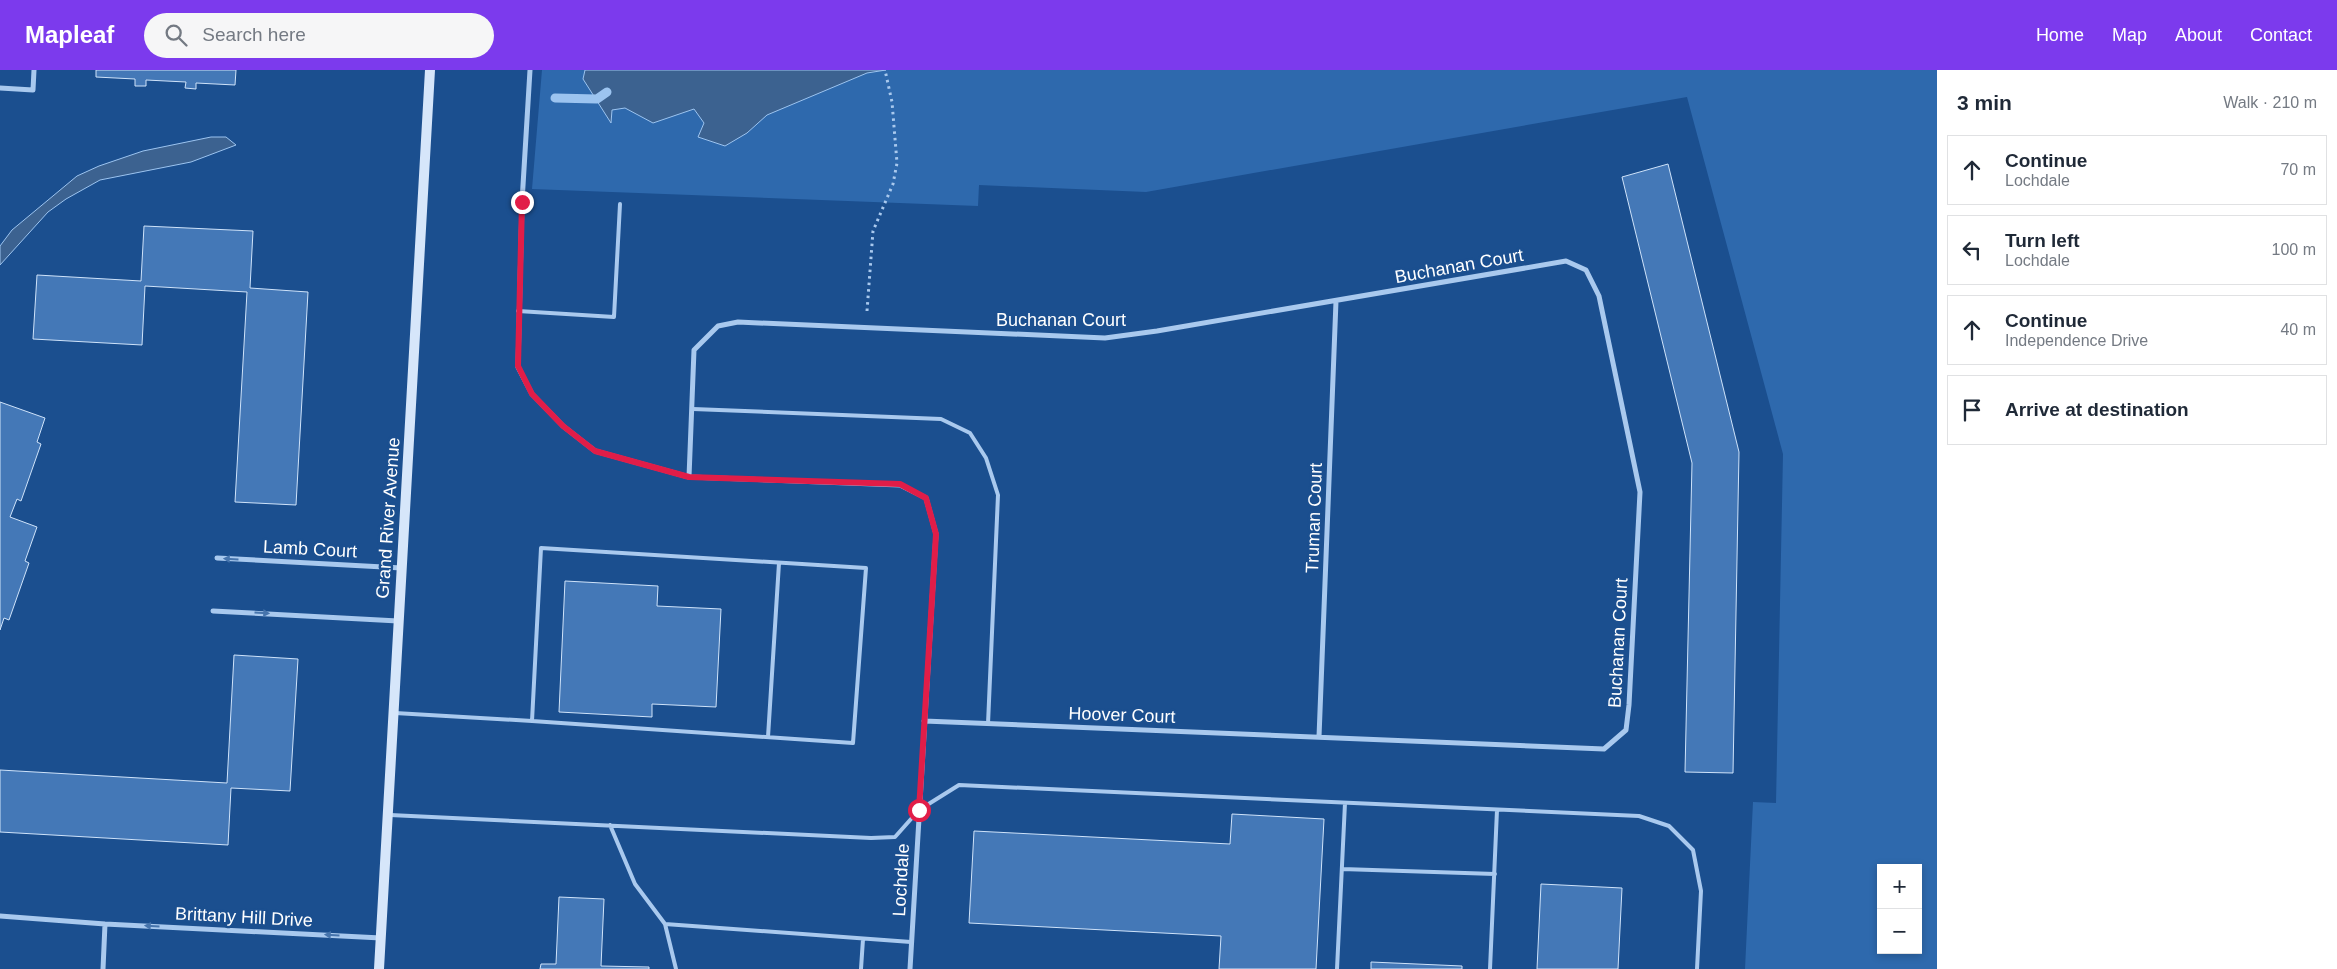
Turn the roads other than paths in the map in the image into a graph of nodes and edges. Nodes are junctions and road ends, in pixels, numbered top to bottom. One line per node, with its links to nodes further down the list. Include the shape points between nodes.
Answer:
1 (34, 70): 4 (street, via 33,90)
2 (430, 70): 12 (main road, Grand River Avenue)
3 (530, 70): 7 (street, Lochdale)
4 (0, 88)
5 (620, 204): 7 (lane, via 614,317)
6 (1336, 301): 8 (street, Buchanan Court, via 1105,338 738,322 718,326 694,350); 20 (street, Truman Court); 20 (street, Buchanan Court, via 1566,261 1586,270 1599,296 1640,492 1626,730 1604,749)
7 (518, 311): 9 (street, Lochdale, via 518,366 532,394 563,426 595,451)
8 (693, 409): 9 (street, Buchanan Court); 18 (lane, via 941,419 970,433 986,458 998,495)
9 (689, 477): 17 (street, Lochdale, via 900,484 926,498 936,534)
10 (217, 558): 12 (street, Lamb Court, one-way to 10)
11 (779, 563): 16 (lane, via 541,548); 19 (lane); 19 (lane, via 866,568 853,743)
12 (402, 568): 14 (main road, Grand River Avenue)
13 (213, 611): 14 (street, one-way to 14)
14 (398, 621): 15 (main road, Grand River Avenue)
15 (393, 712): 16 (lane); 24 (main road, Grand River Avenue)
16 (532, 721): 19 (lane)
17 (924, 721): 18 (street, Hoover Court); 22 (street, Lochdale)
18 (988, 724): 20 (street, Hoover Court)
19 (768, 737)
20 (1320, 737)
21 (1345, 803): 22 (lane, via 959,785); 23 (lane); 26 (lane)
22 (919, 810): 25 (lane, via 895,837); 33 (street, Lochdale)
23 (1497, 810): 27 (lane); 41 (lane, via 1639,816 1669,826 1692,850 1701,891)
24 (388, 814): 25 (lane); 31 (main road, Grand River Avenue)
25 (610, 825): 30 (lane, via 636,884)
26 (1342, 868): 27 (lane); 39 (lane)
27 (1495, 874): 40 (lane)
28 (0, 916): 29 (street, Brittany Hill Drive)
29 (105, 924): 31 (street, Brittany Hill Drive, one-way to 29); 34 (street)
30 (665, 924): 32 (lane); 36 (lane)
31 (380, 938): 35 (main road, Grand River Avenue)
32 (862, 939): 33 (lane); 37 (lane)
33 (911, 942): 38 (street, Lochdale)
34 (103, 969)
35 (379, 969)
36 (676, 969)
37 (861, 969)
38 (910, 969)
39 (1337, 969)
40 (1490, 969)
41 (1697, 969)

